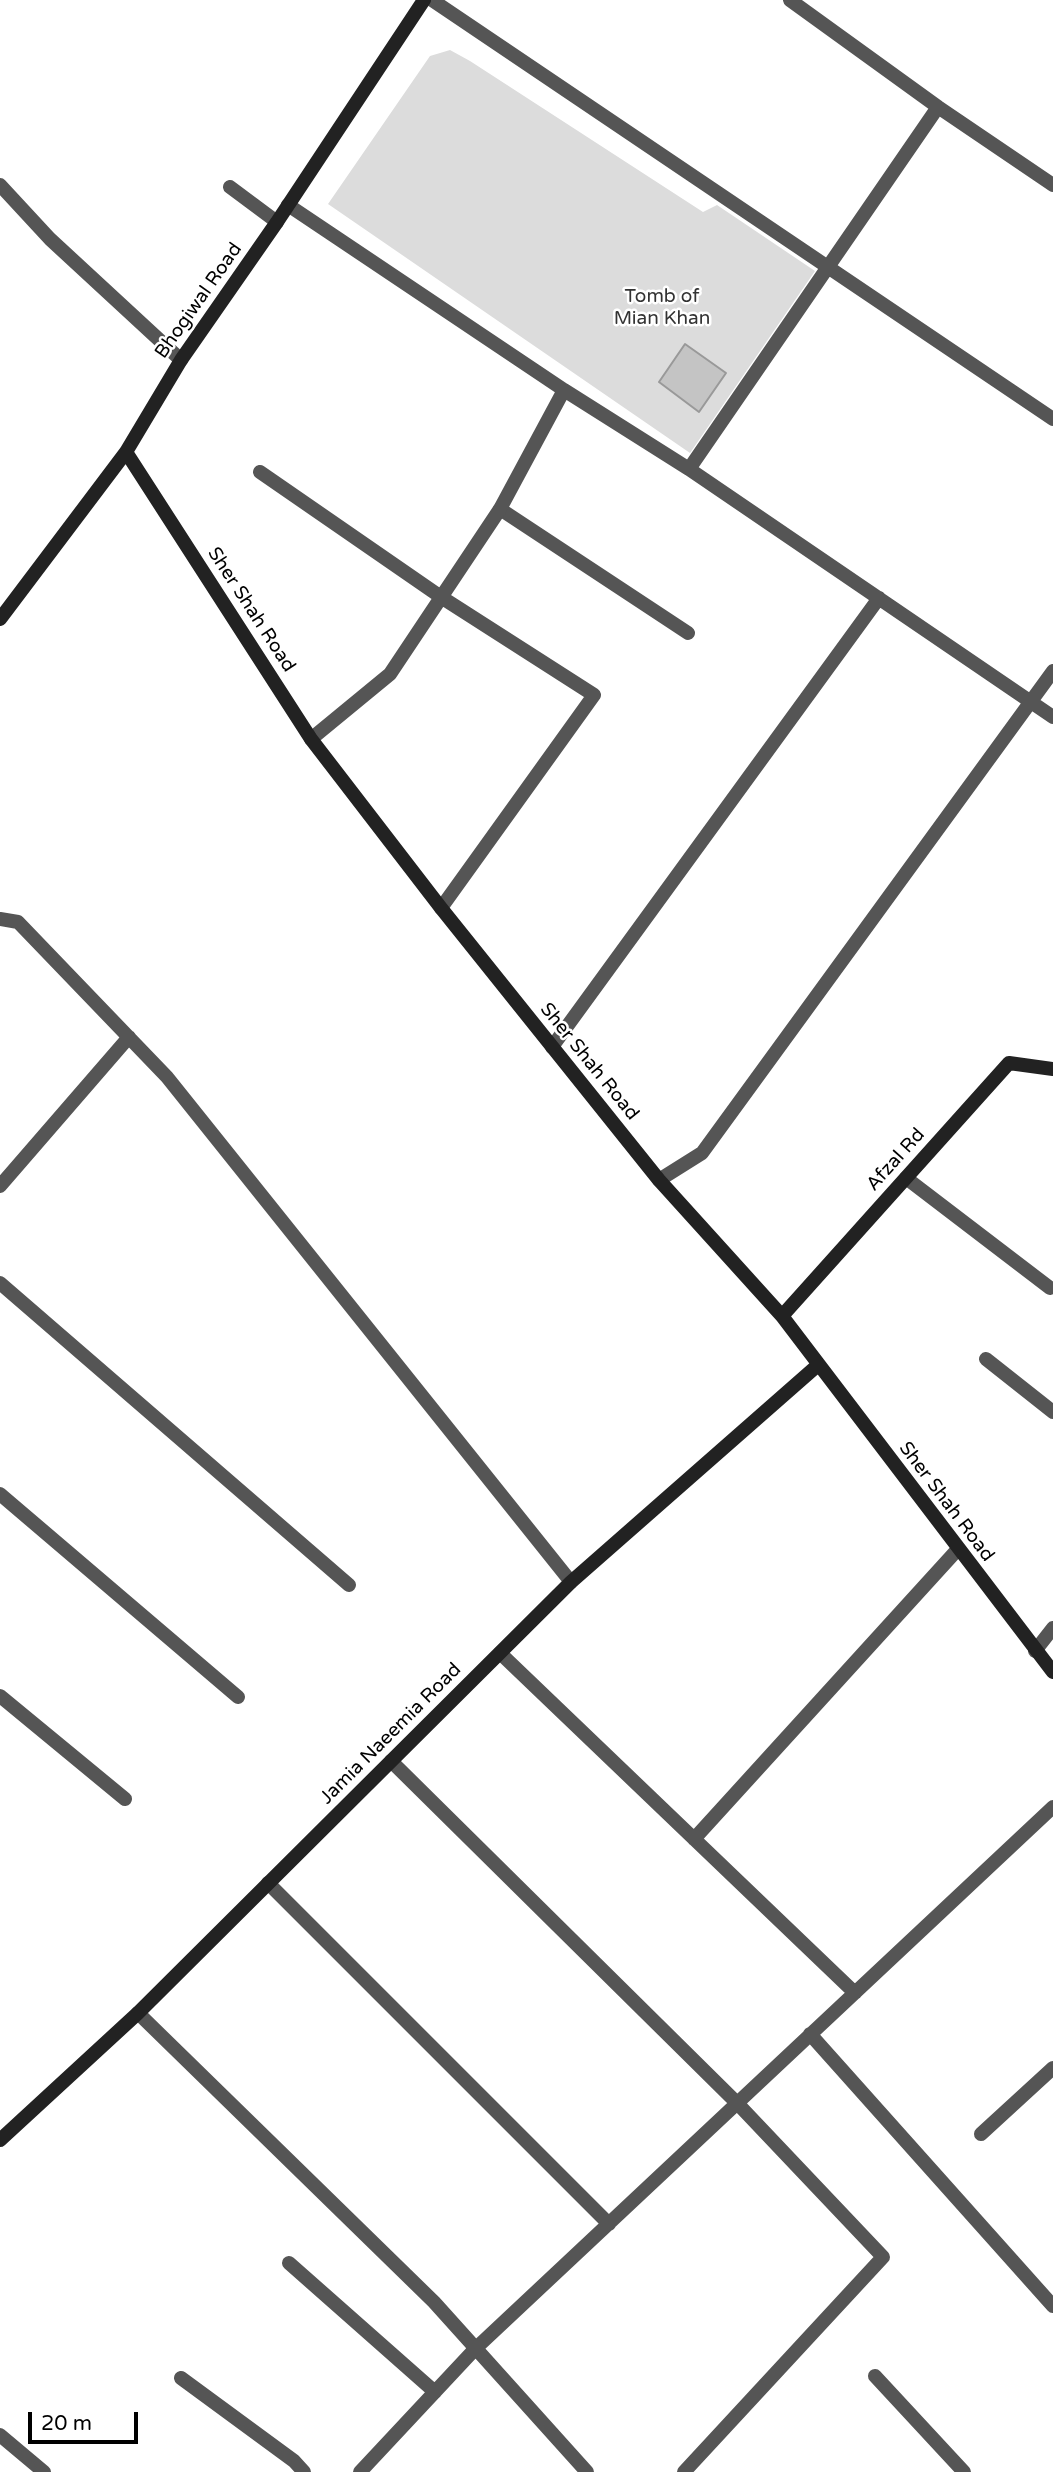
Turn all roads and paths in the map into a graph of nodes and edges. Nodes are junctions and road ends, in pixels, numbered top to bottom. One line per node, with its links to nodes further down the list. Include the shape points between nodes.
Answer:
1 (424, 0): 8 (main road, Bhogiwal Road)
2 (432, 0): 10 (street)
3 (790, 0): 4 (street)
4 (937, 107): 6 (street); 10 (street)
5 (0, 185): 11 (street, via 50,239)
6 (1053, 185)
7 (230, 187): 9 (street)
8 (288, 205): 9 (main road, Bhogiwal Road); 12 (street)
9 (277, 222): 11 (main road, Bhogiwal Road)
10 (828, 265): 13 (street); 15 (street)
11 (181, 360): 14 (main road, Bhogiwal Road)
12 (564, 390): 15 (street); 17 (street)
13 (1053, 419)
14 (126, 452): 20 (main road, Bhogiwal Road); 25 (main road, Sher Shah Road)
15 (689, 469): 19 (street)
16 (260, 472): 18 (street)
17 (500, 509): 18 (street); 21 (street)
18 (441, 597): 25 (street, via 390,674); 26 (street, via 594,695)
19 (879, 598): 23 (street); 29 (street)
20 (0, 619)
21 (688, 633)
22 (1053, 671): 23 (street)
23 (1031, 701): 24 (street); 32 (street, via 702,1153)
24 (1053, 717)
25 (311, 739): 26 (main road, Sher Shah Road)
26 (441, 908): 29 (main road, Sher Shah Road)
27 (0, 919): 28 (street, via 18,922)
28 (129, 1037): 33 (street); 42 (street, via 167,1077)
29 (552, 1047): 32 (main road, Sher Shah Road)
30 (1053, 1069): 31 (main road, Afzal Rd, via 1009,1063)
31 (906, 1178): 35 (street); 36 (main road, Afzal Rd)
32 (659, 1180): 36 (main road, Sher Shah Road)
33 (0, 1186)
34 (0, 1283): 43 (street)
35 (1050, 1288)
36 (782, 1316): 38 (main road, Sher Shah Road)
37 (986, 1359): 39 (street)
38 (818, 1366): 41 (main road, Sher Shah Road); 42 (main road, Jamia Naeemia Road)
39 (1053, 1412)
40 (0, 1494): 49 (street)
41 (958, 1549): 45 (main road, Sher Shah Road); 53 (street)
42 (571, 1582): 46 (main road, Jamia Naeemia Road)
43 (349, 1586)
44 (1053, 1628): 45 (street)
45 (1035, 1651): 47 (main road, Sher Shah Road)
46 (499, 1653): 50 (main road, Jamia Naeemia Road); 53 (street)
47 (1053, 1672)
48 (0, 1696): 51 (street)
49 (238, 1697)
50 (391, 1761): 54 (main road, Jamia Naeemia Road); 59 (street)
51 (125, 1799)
52 (1053, 1807): 55 (street)
53 (694, 1839): 55 (street)
54 (268, 1883): 56 (main road, Jamia Naeemia Road); 62 (street)
55 (855, 1993): 57 (street)
56 (138, 2013): 61 (main road, Jamia Naeemia Road); 65 (street, via 434,2302)
57 (810, 2034): 59 (street); 64 (street)
58 (1052, 2072): 60 (street)
59 (737, 2103): 62 (street); 74 (street, via 883,2257)
60 (981, 2134)
61 (0, 2140)
62 (609, 2224): 65 (street)
63 (289, 2263): 68 (street)
64 (1053, 2306)
65 (475, 2349): 68 (street); 73 (street)
66 (875, 2376): 75 (street)
67 (181, 2378): 71 (street)
68 (435, 2392): 72 (street)
69 (0, 2435): 70 (street)
70 (44, 2472)
71 (304, 2472)
72 (360, 2472)
73 (587, 2472)
74 (684, 2472)
75 (964, 2472)

